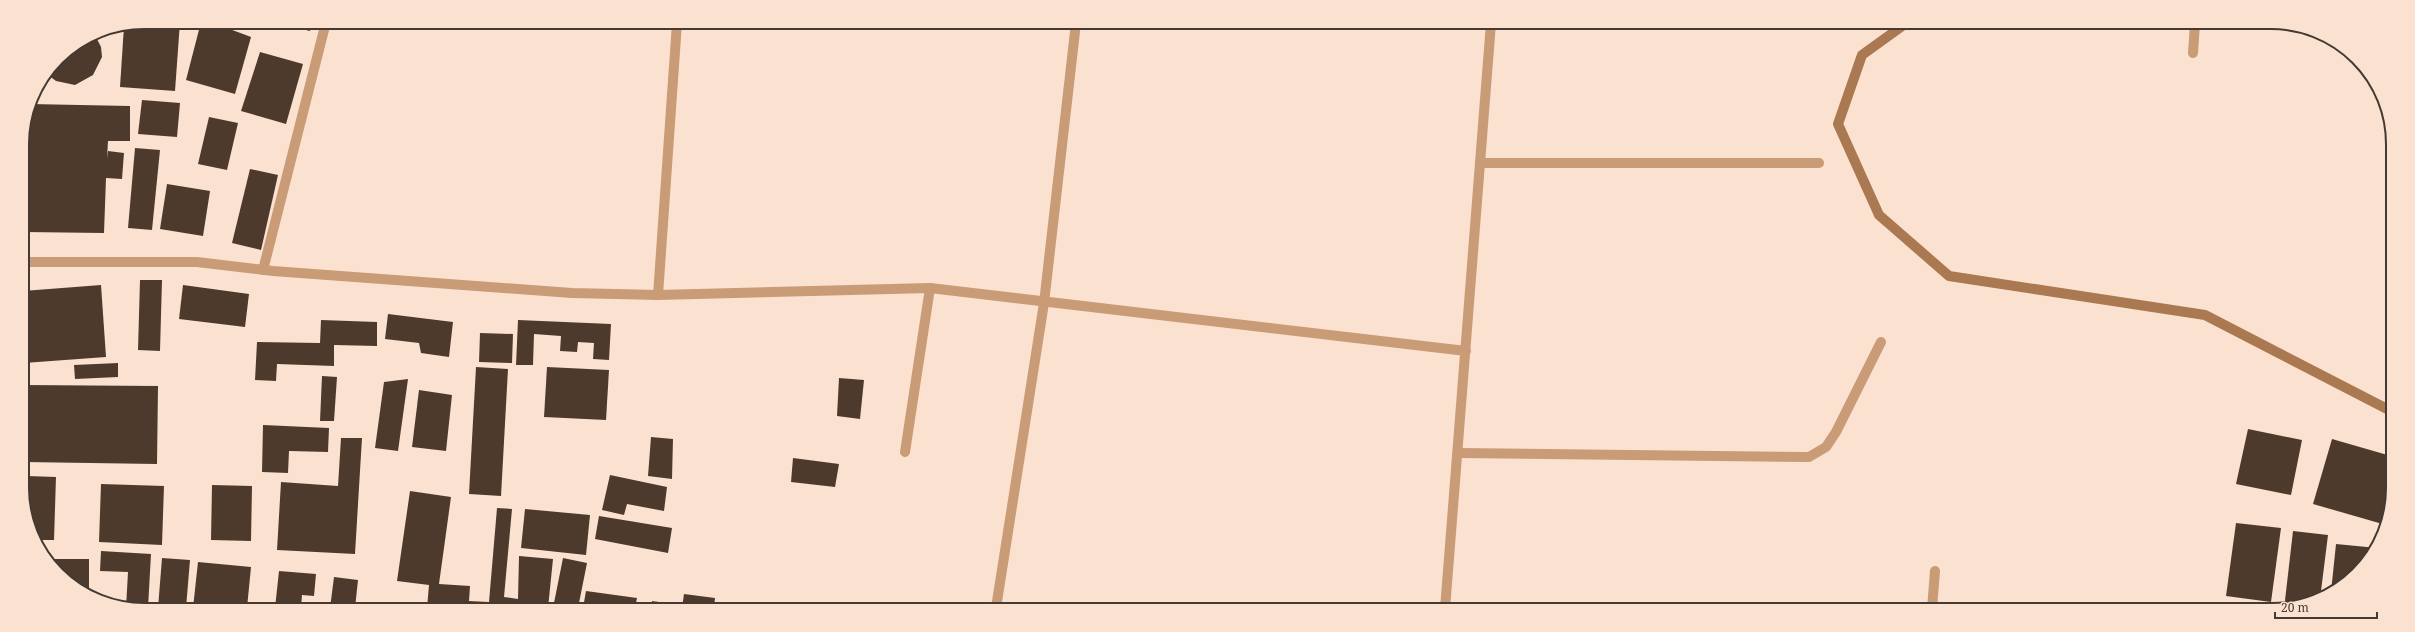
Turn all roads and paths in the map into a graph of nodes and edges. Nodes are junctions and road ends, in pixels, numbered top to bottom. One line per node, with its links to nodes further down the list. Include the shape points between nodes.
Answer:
1 (324, 29): 10 (street)
2 (677, 29): 12 (street)
3 (1075, 29): 13 (street)
4 (1490, 29): 7 (street)
5 (2195, 29): 6 (street)
6 (2193, 53)
7 (1480, 163): 8 (street); 15 (street)
8 (1819, 163)
9 (29, 262): 10 (street, via 197,262)
10 (263, 270): 12 (street, via 572,293)
11 (930, 288): 12 (street); 13 (street); 16 (street)
12 (658, 295)
13 (1044, 303): 15 (street); 19 (street)
14 (1881, 342): 17 (street, via 1836,432 1826,447 1809,457)
15 (1466, 351): 17 (street)
16 (905, 452)
17 (1458, 454): 20 (street)
18 (1935, 571): 21 (street)
19 (997, 603)
20 (1446, 603)
21 (1932, 603)

